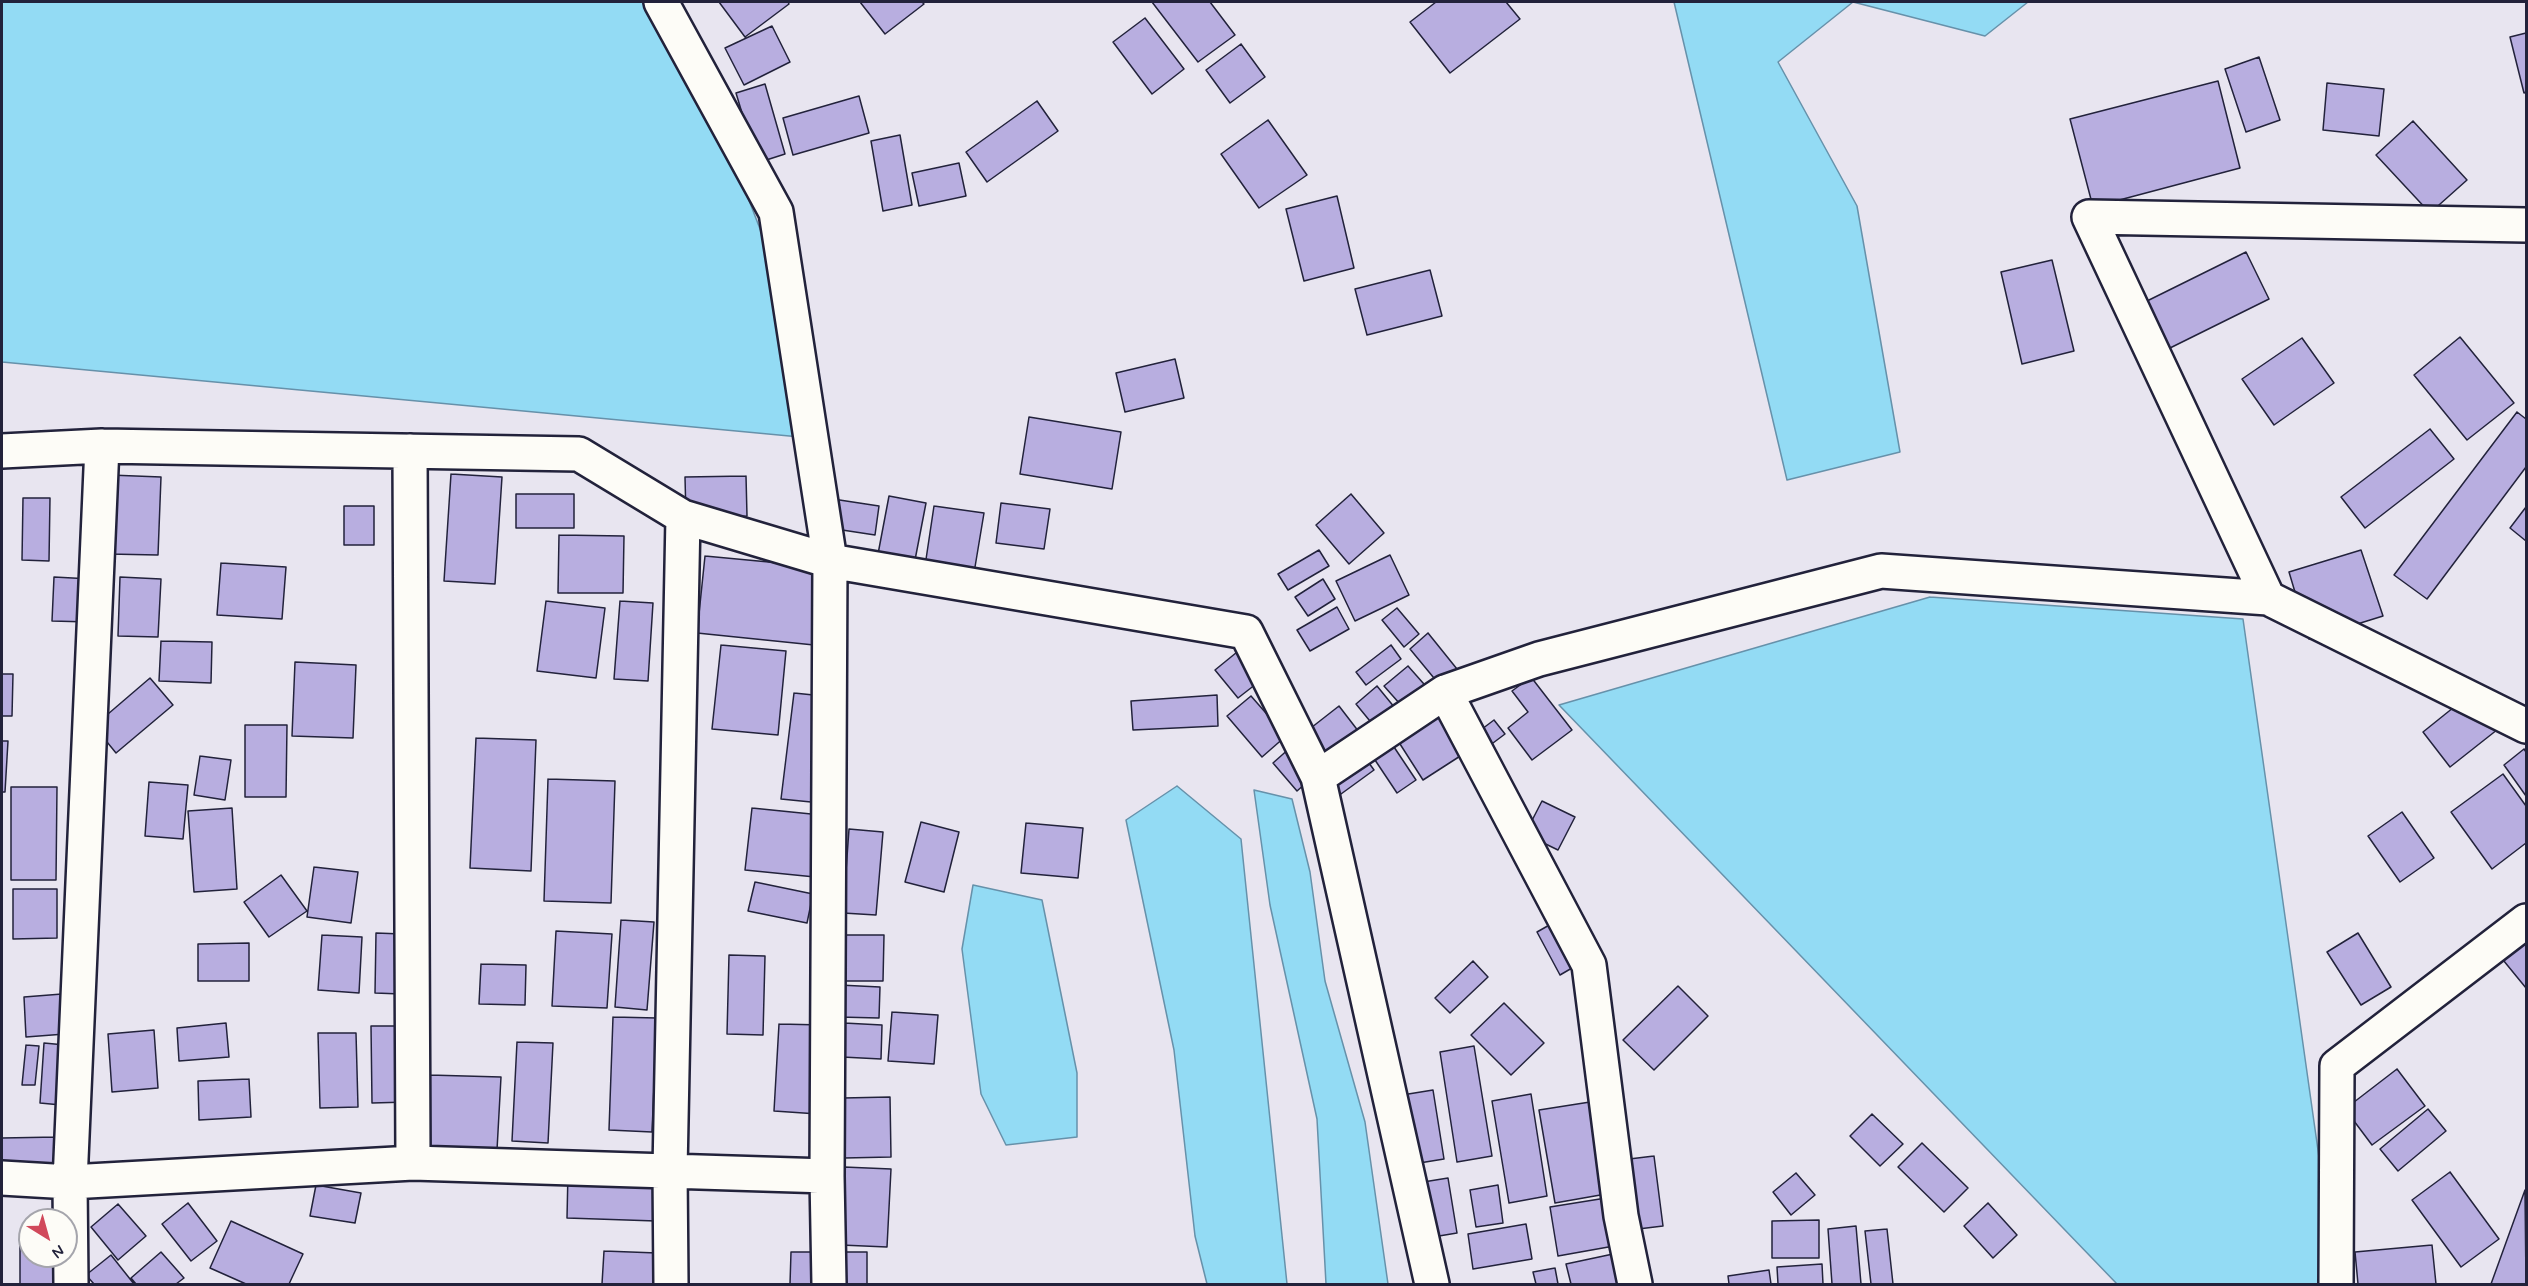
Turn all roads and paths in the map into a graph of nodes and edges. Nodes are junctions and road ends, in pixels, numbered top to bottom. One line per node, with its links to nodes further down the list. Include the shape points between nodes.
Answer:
1 (661, 2): 7 (street, via 776,212)
2 (2526, 225): 8 (street, via 2089,217)
3 (102, 446): 4 (street); 5 (street); 17 (street)
4 (410, 451): 6 (street, via 579,454); 13 (street)
5 (2, 452)
6 (683, 517): 7 (street); 14 (street)
7 (830, 561): 11 (street, via 1246,632); 15 (street)
8 (2268, 598): 9 (street, via 1881,571 1539,659); 10 (street)
9 (1445, 692): 11 (street); 22 (street, via 1589,965 1622,1216)
10 (2526, 726)
11 (1318, 777): 21 (street)
12 (2526, 921): 23 (street, via 2337,1066)
13 (412, 1163): 14 (street); 17 (street)
14 (670, 1170): 15 (street); 19 (street)
15 (827, 1176): 20 (street)
16 (2, 1178): 17 (street)
17 (70, 1182): 18 (street)
18 (71, 1284)
19 (671, 1284)
20 (830, 1284)
21 (1432, 1284)
22 (1635, 1284)
23 (2336, 1284)

